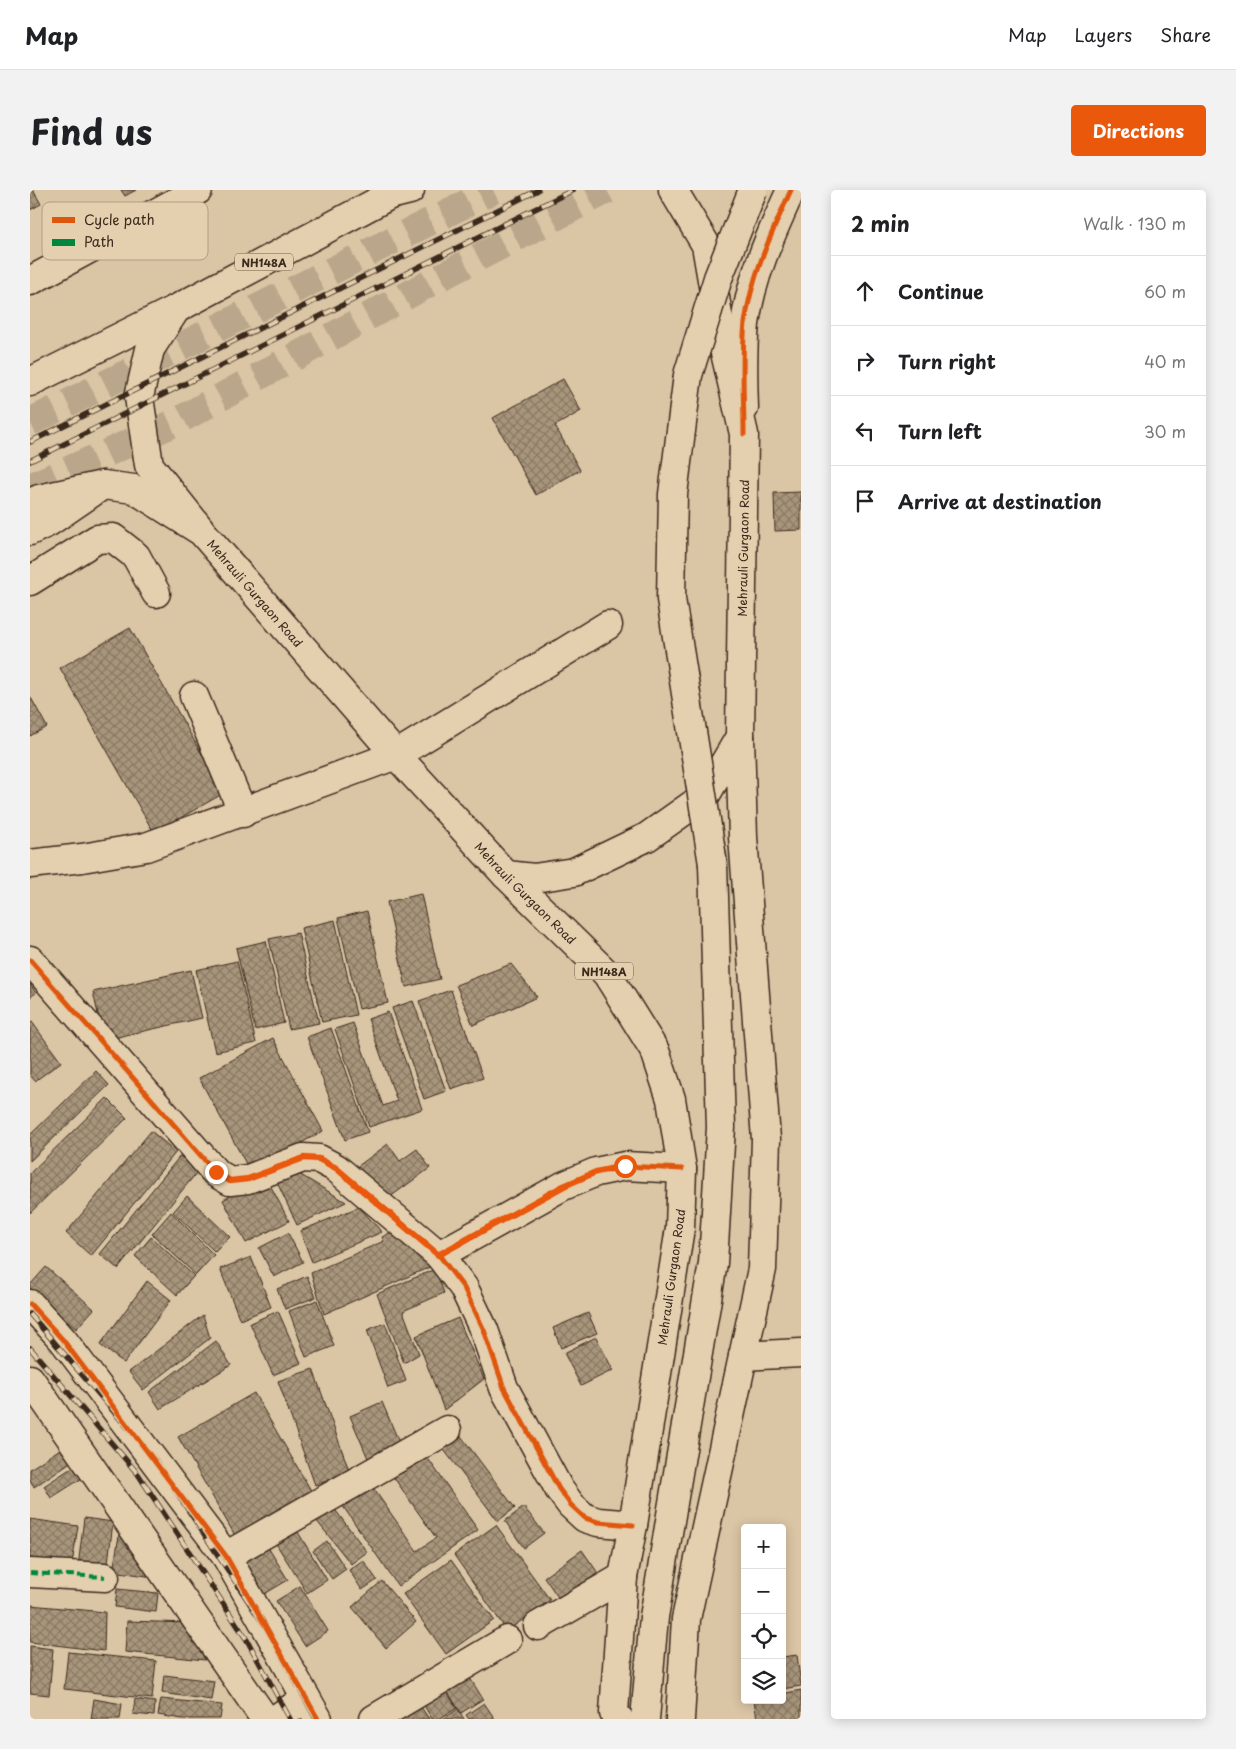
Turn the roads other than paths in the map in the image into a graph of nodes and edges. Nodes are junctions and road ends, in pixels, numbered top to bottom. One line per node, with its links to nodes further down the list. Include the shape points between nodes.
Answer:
1 (198, 190): 6 (main road)
2 (673, 190): 11 (main road, Mehrauli Gurgaon Road, via 706,245 723,344)
3 (753, 190): 45 (main road, bridge, via 718,278 688,375 673,494 671,599 713,864 721,1127 713,1262 654,1617)
4 (791, 190): 11 (main road, via 755,280 745,323)
5 (399, 192): 9 (main road, NH148A)
6 (176, 202)
7 (69, 260): 8 (main road)
8 (30, 281)
9 (176, 308): 10 (main road, NH148A); 15 (main road, via 150,349 139,397 149,465)
10 (30, 382)
11 (744, 434): 20 (main road, Mehrauli Gurgaon Road)
12 (103, 485): 13 (main road, Mehrauli Gurgaon Road / NH148A); 14 (main road, via 49,522); 15 (main road, Mehrauli Gurgaon Road / NH148A, via 134,489)
13 (30, 503)
14 (30, 531)
15 (202, 532): 21 (main road, Mehrauli Gurgaon Road / NH148A)
16 (30, 581): 17 (main road, via 97,540 113,538 136,556)
17 (156, 593)
18 (608, 625): 21 (main road)
19 (194, 696): 22 (main road)
20 (740, 737): 24 (main road, via 705,796 647,837 574,872 534,878); 30 (main road, Mehrauli Gurgaon Road, via 743,838 766,1140 762,1269)
21 (396, 755): 22 (main road); 24 (main road, Mehrauli Gurgaon Road / NH148A)
22 (243, 813): 23 (main road, via 146,847)
23 (30, 864)
24 (506, 875): 26 (main road, Mehrauli Gurgaon Road / NH148A, via 607,974 655,1051 671,1099)
25 (30, 960): 27 (main road, via 216,1172 230,1181 248,1179 304,1158 319,1159 336,1168)
26 (682, 1169): 27 (main road, via 625,1166 596,1172); 33 (main road, Mehrauli Gurgaon Road / NH148A, via 680,1228)
27 (438, 1255): 33 (main road, via 464,1288 484,1330 504,1388 571,1506 585,1518 598,1522)
28 (30, 1304): 34 (main road, via 63,1340)
29 (801, 1353): 30 (main road)
30 (742, 1356): 46 (main road, Mehrauli Gurgaon Road, via 686,1619)
31 (30, 1379): 41 (main road)
32 (447, 1430): 34 (main road)
33 (633, 1525): 37 (main road, Mehrauli Gurgaon Road / NH148A)
34 (226, 1556): 40 (main road)
35 (30, 1573): 36 (main road)
36 (105, 1577)
37 (623, 1577): 38 (main road); 44 (main road, Mehrauli Gurgaon Road / NH148A, via 614,1713)
38 (538, 1626)
39 (508, 1640): 43 (main road)
40 (312, 1709): 42 (main road)
41 (265, 1719)
42 (276, 1719)
43 (374, 1719)
44 (619, 1719)
45 (645, 1719)
46 (680, 1719)

